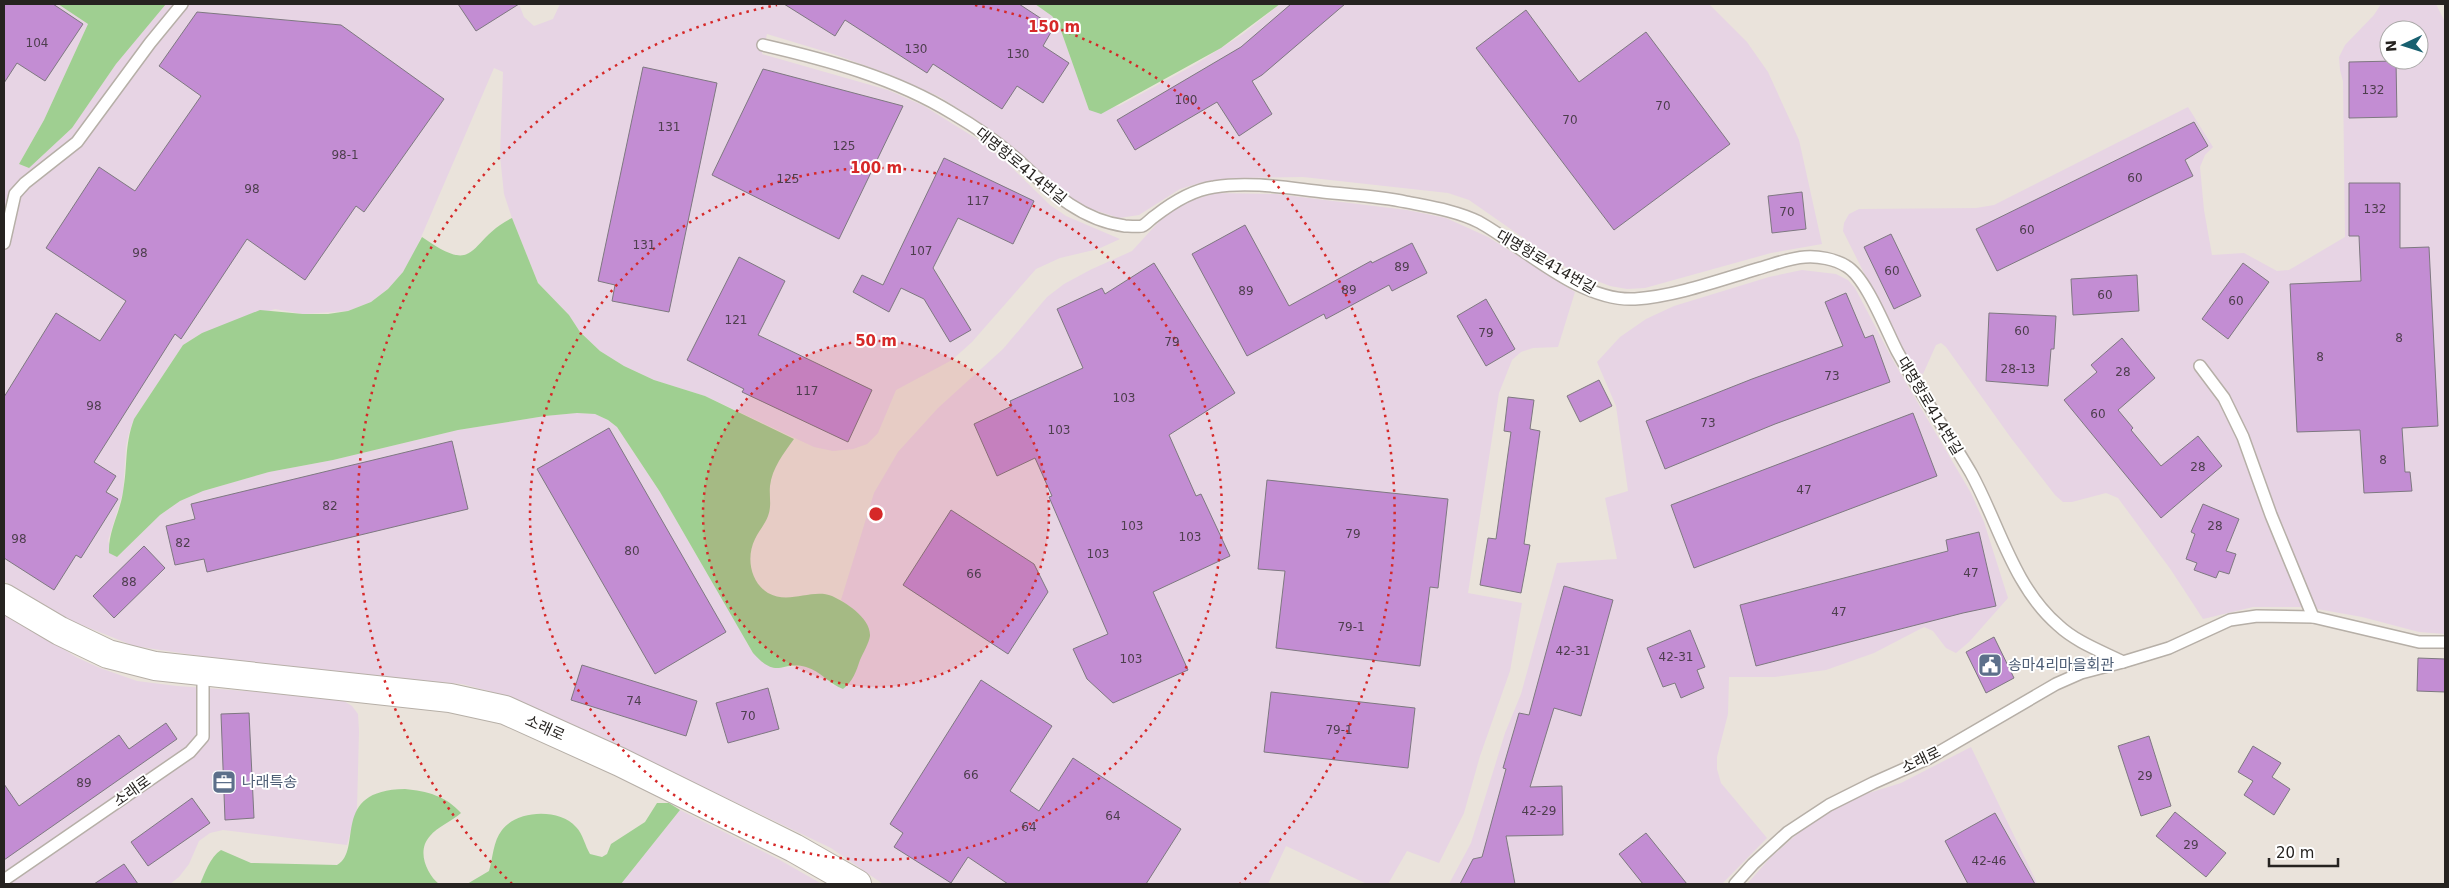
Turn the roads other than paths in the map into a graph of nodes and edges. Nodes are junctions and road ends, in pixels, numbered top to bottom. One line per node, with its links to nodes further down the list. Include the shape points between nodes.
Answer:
1 (182, 4): 3 (lane, via 77,142 15,194)
2 (763, 45): 8 (lane, 대명항로414번길, via 837,64 936,103 1018,160 1067,204 1105,222 1123,226 1141,227 1181,198 1198,190 1232,185 1268,186 1400,200 1451,211 1477,221 1576,283 1601,294 1627,299 1684,291 1808,257 1846,266 1856,274 1897,351 1972,476 2025,587 2064,630)
3 (4, 243)
4 (2200, 366): 6 (lane, via 2224,398 2243,437)
5 (4, 598): 9 (street, 소래로, via 60,631 108,654 156,666)
6 (2313, 617): 7 (lane, via 2419,642); 8 (lane, via 2256,616 2230,620 2169,648)
7 (2445, 642)
8 (2123, 662): 12 (lane, 소래로, via 2056,684 1929,758 1829,805 1788,832)
9 (203, 671): 10 (lane, 소래로, via 203,737 190,752); 11 (street, 소래로, via 450,698 505,710 620,762 794,848)
10 (4, 880)
11 (857, 884)
12 (1735, 884)

